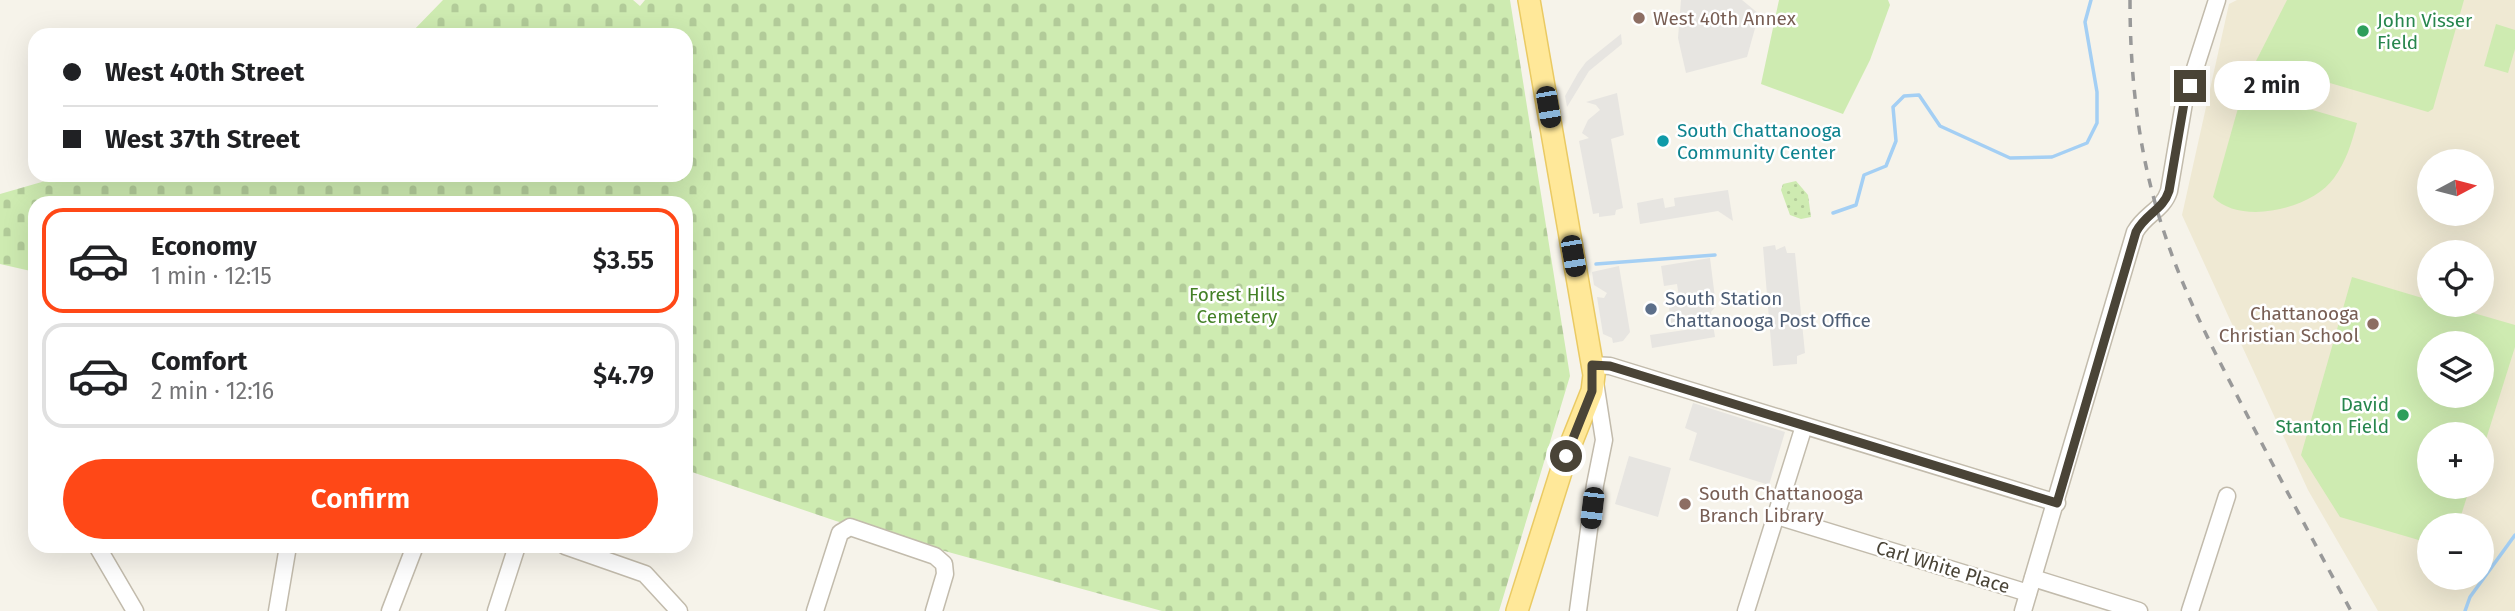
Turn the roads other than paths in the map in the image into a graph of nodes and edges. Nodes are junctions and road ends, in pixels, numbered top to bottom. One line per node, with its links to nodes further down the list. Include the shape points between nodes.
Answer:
1 (1530, 0): 3 (main road)
2 (2217, 0): 6 (street, via 2184,103 2165,204 2142,220 2136,232)
3 (1593, 370): 4 (street, via 1610,366); 21 (main road, via 1592,391 1566,456); 22 (street, via 1604,440)
4 (1804, 426): 6 (street); 7 (street)
5 (2227, 496): 26 (street)
6 (2057, 503): 13 (street)
7 (1777, 516): 13 (street, Carl White Place); 23 (street)
8 (101, 553): 14 (street)
9 (287, 553): 15 (street)
10 (410, 553): 16 (street)
11 (515, 553): 17 (street)
12 (585, 553): 18 (street, via 645,574)
13 (2031, 585): 24 (street); 25 (street, Carl White Place)
14 (135, 611)
15 (277, 611)
16 (390, 611)
17 (496, 611)
18 (679, 611)
19 (815, 611): 20 (street, via 840,533 850,527 935,556 944,564)
20 (934, 611)
21 (1517, 611)
22 (1578, 611)
23 (1746, 611)
24 (2023, 611)
25 (2139, 611)
26 (2190, 611)

